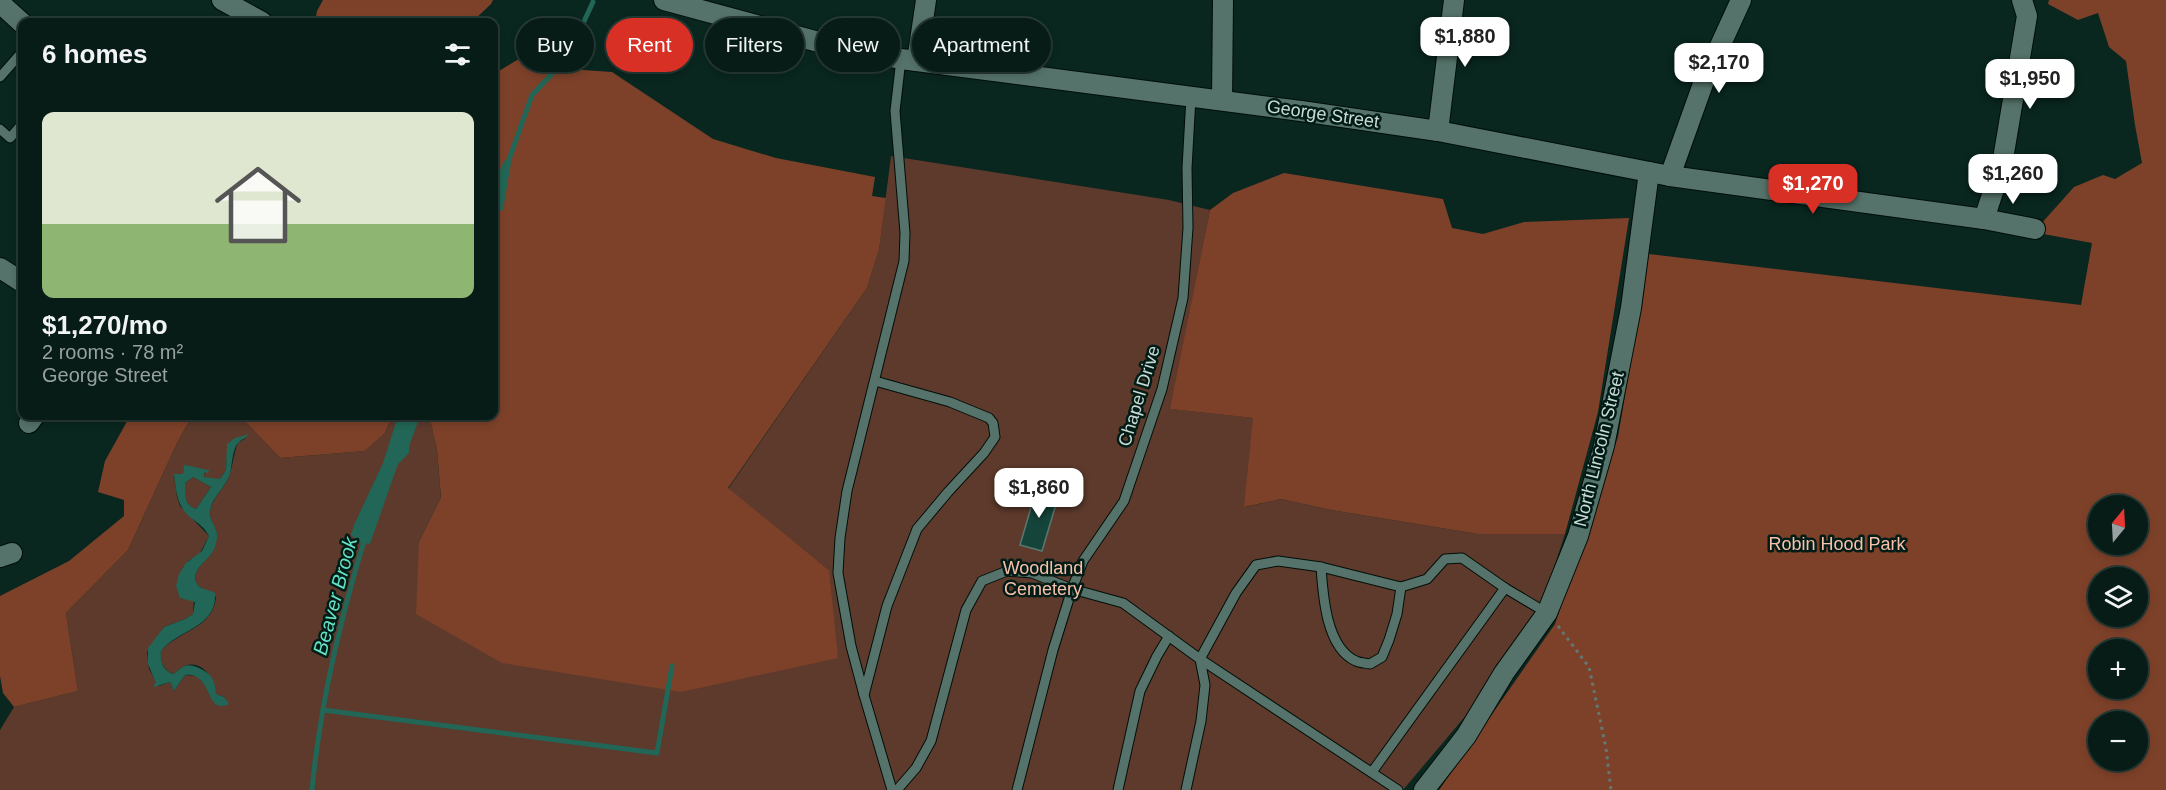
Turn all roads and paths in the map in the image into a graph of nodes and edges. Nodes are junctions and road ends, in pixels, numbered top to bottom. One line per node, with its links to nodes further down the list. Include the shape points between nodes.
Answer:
1 (222, 0): 9 (street)
2 (664, 0): 12 (street, George Street, via 837,47)
3 (926, 0): 12 (street)
4 (1223, 0): 15 (street)
5 (1454, 0): 18 (street)
6 (1742, 0): 20 (street, via 1704,81)
7 (2022, 0): 21 (street, via 2027,16 2002,165)
8 (0, 3): 10 (street)
9 (255, 18)
10 (18, 19)
11 (18, 57): 13 (lane)
12 (909, 60): 14 (street, George Street); 25 (lane, via 895,111 904,261)
13 (0, 77)
14 (1191, 97): 15 (street, George Street); 28 (lane, Chapel Drive, via 1183,298 1162,389 1124,501 1083,561)
15 (1222, 100): 18 (street, George Street)
16 (0, 129): 17 (lane, via 10,138)
17 (18, 129)
18 (1438, 131): 19 (street, George Street)
19 (1649, 172): 20 (street, George Street); 30 (street, North Lincoln Street, via 1631,308 1604,446 1578,536)
20 (1670, 176): 21 (street, George Street)
21 (1984, 219): 22 (street, George Street)
22 (2035, 229)
23 (0, 268): 24 (street)
24 (18, 279)
25 (875, 381): 33 (lane, via 847,491 838,573); 33 (lane, via 950,402 989,418 995,437 917,529 887,606)
26 (1321, 567): 27 (lane); 27 (lane, via 1324,604 1335,637 1343,652 1357,662 1370,664 1382,657 1397,614); 32 (lane, via 1278,561 1256,565 1236,592)
27 (1401, 587): 29 (lane, via 1427,579 1445,559 1462,558)
28 (1072, 588): 31 (lane, via 1124,603); 35 (lane, via 1032,573 1007,571 982,581 966,610 931,741 916,768); 36 (lane, Chapel Drive)
29 (1505, 588): 30 (lane); 34 (lane)
30 (1547, 613): 40 (street, North Lincoln Street, via 1466,736); 41 (path, via 1589,668)
31 (1169, 636): 32 (lane); 37 (lane, via 1140,691)
32 (1200, 659): 34 (lane); 38 (lane, via 1205,685)
33 (864, 695): 35 (lane)
34 (1372, 772): 39 (lane)
35 (894, 790)
36 (1017, 790)
37 (1118, 790)
38 (1186, 790)
39 (1398, 790)
40 (1424, 790)
41 (1611, 790)

